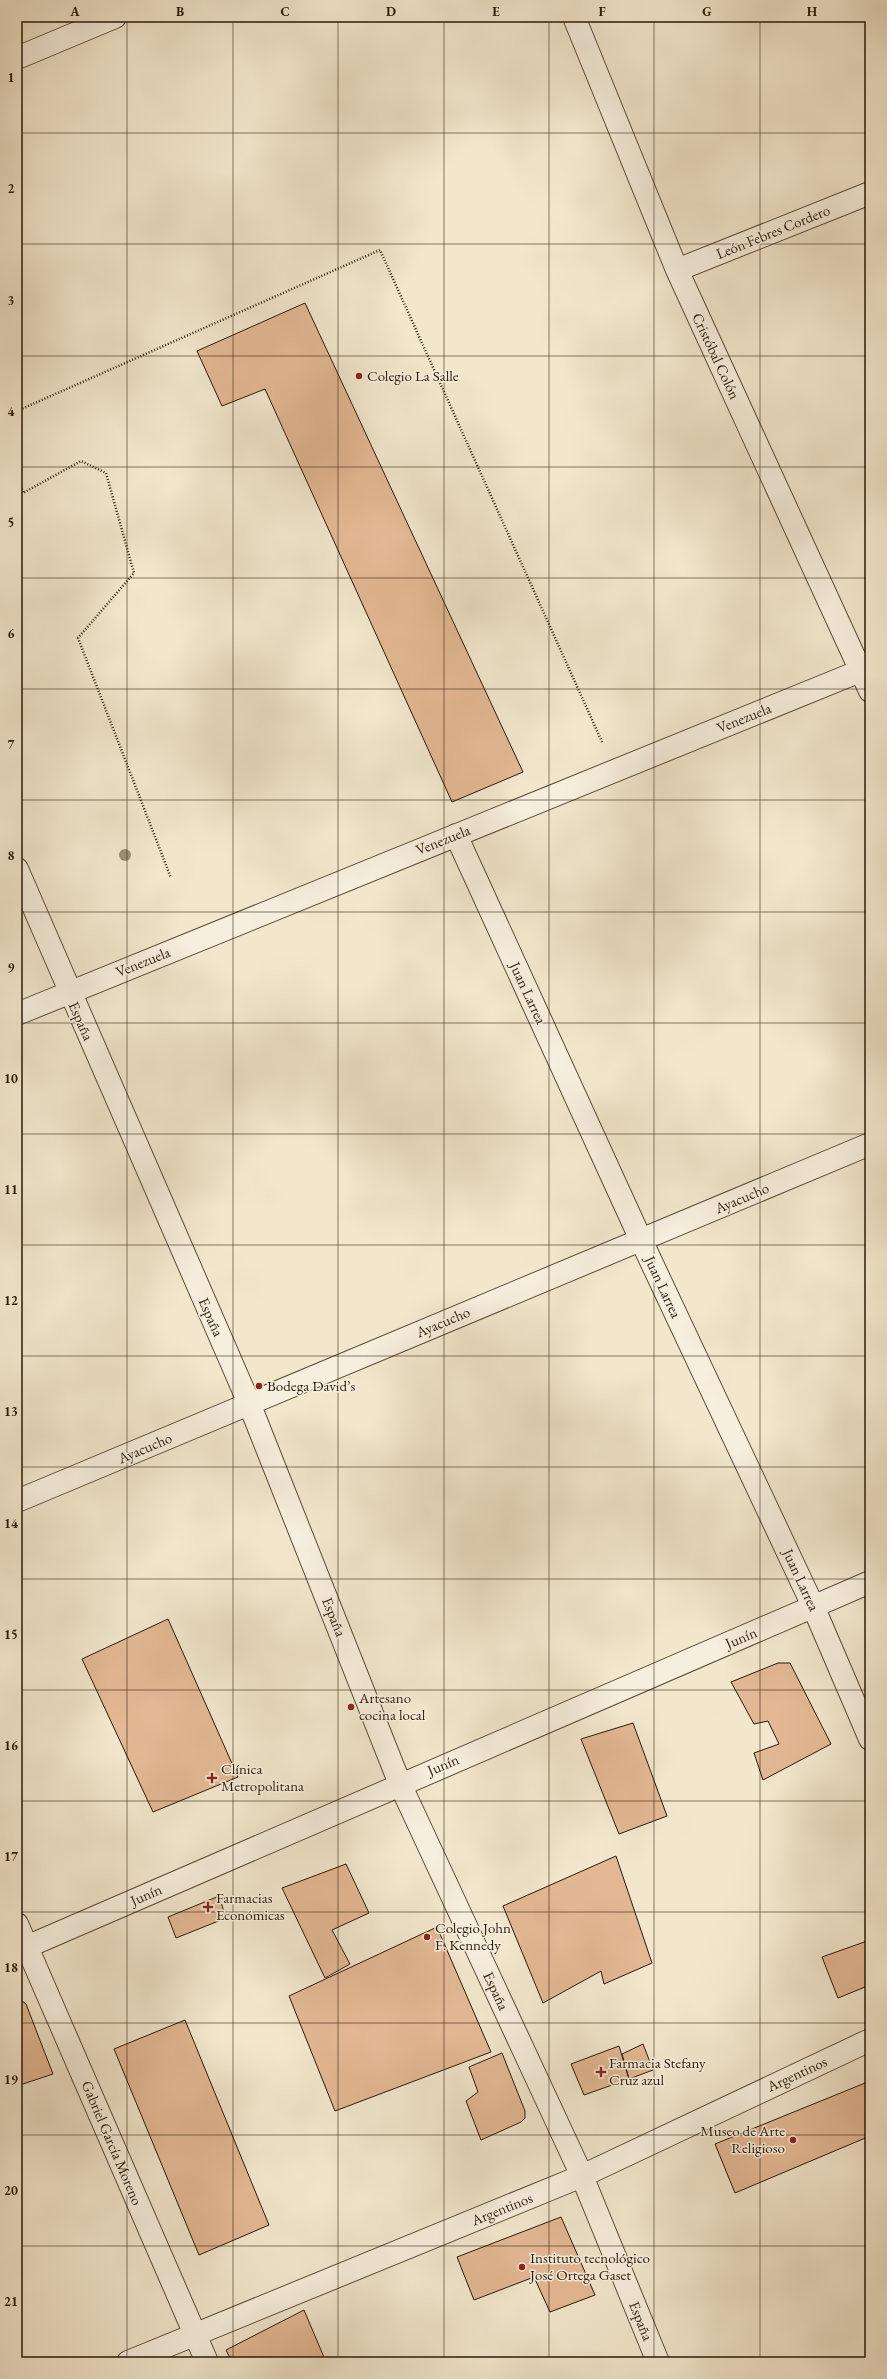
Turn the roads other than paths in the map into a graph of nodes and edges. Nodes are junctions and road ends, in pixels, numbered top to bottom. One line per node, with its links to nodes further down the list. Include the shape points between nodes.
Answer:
1 (115, 17): 3 (street)
2 (574, 17): 5 (street, Cristóbal Colón)
3 (17, 58)
4 (870, 193): 5 (street, León Febres Cordero)
5 (677, 270): 6 (street, Cristóbal Colón)
6 (866, 668): 7 (street, Cristóbal Colón); 8 (street, Venezuela)
7 (870, 691)
8 (456, 835): 10 (street, Venezuela); 13 (street, Juan Larrea)
9 (17, 869): 10 (street, España)
10 (69, 993): 11 (street, Venezuela); 14 (street, España)
11 (17, 1014)
12 (870, 1144): 13 (street, Ayacucho)
13 (641, 1240): 14 (street, Ayacucho); 17 (street, Juan Larrea)
14 (249, 1403): 15 (street, Ayacucho); 19 (street, España)
15 (17, 1501)
16 (870, 1582): 17 (street, Junín)
17 (813, 1606): 18 (street, Juan Larrea); 19 (street, Junín)
18 (870, 1739)
19 (400, 1784): 21 (street, Junín); 23 (street, España)
20 (17, 1924): 21 (street, Gabriel García Moreno)
21 (22, 1949): 24 (street, Gabriel García Moreno)
22 (870, 2040): 23 (street, Argentinos)
23 (582, 2176): 24 (street, Argentinos); 27 (street, España)
24 (194, 2334): 25 (street, Argentinos); 26 (street, Gabriel García Moreno)
25 (128, 2362)
26 (207, 2362)
27 (658, 2362)

